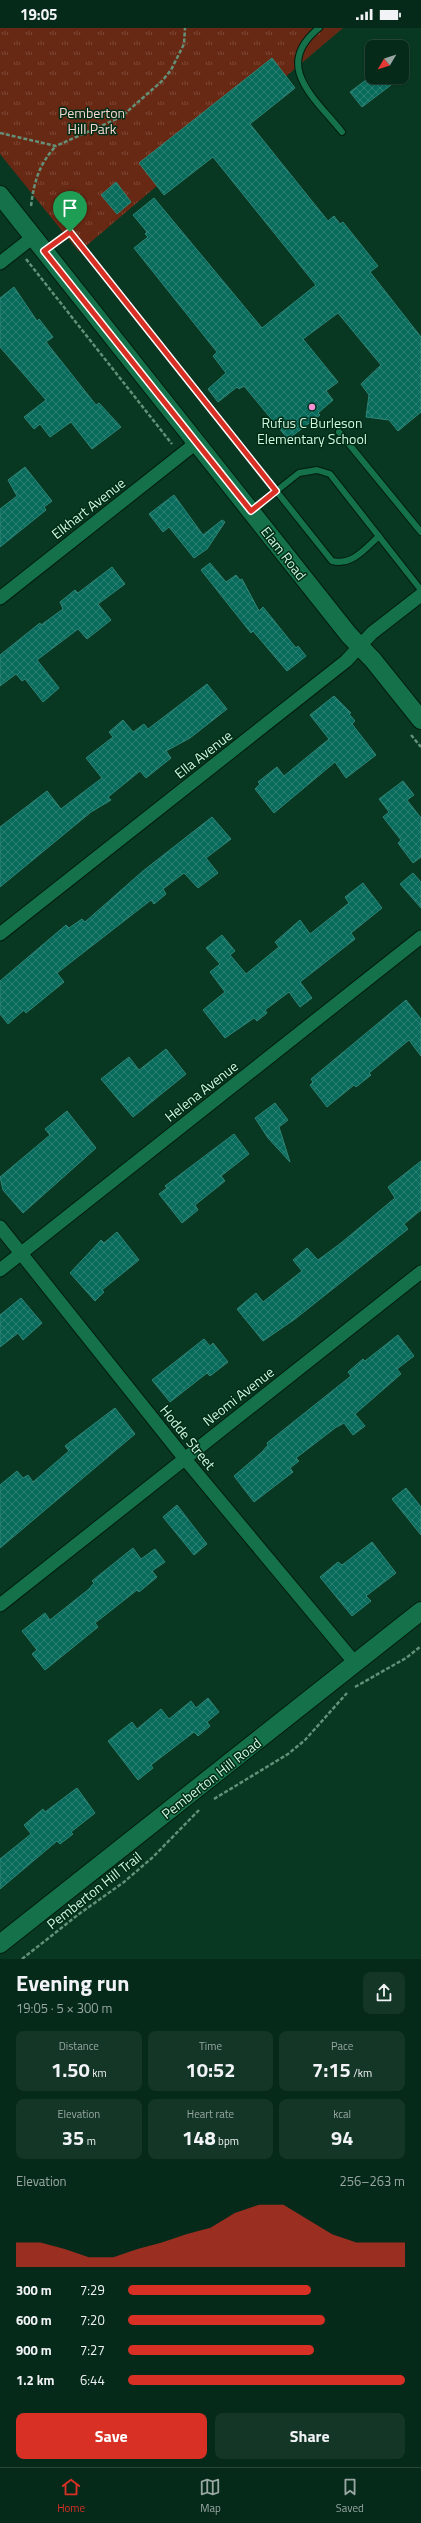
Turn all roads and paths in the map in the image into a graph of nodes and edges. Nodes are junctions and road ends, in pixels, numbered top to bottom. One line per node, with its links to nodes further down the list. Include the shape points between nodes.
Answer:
1 (185, 28): 5 (path, via 184,44 178,58 162,81 121,117)
2 (319, 28): 3 (lane, via 299,48 297,62 301,81)
3 (342, 132)
4 (0, 133): 5 (path)
5 (56, 146): 7 (path, via 40,165)
6 (0, 195): 8 (street, Elam Road)
7 (30, 213)
8 (33, 237): 9 (street); 10 (street, Elam Road)
9 (19, 248): 11 (street); 14 (path)
10 (44, 251): 13 (street, Elam Road); 15 (lane, via 70,232)
11 (0, 263)
12 (339, 432): 17 (lane)
13 (196, 443): 16 (street, Elam Road); 21 (street, Elkhart Avenue)
14 (172, 444)
15 (276, 491): 16 (lane); 18 (lane, via 299,473 317,470 330,474); 18 (lane, via 332,561 342,564 351,560)
16 (251, 511): 22 (street, Elam Road)
17 (421, 532)
18 (379, 536): 19 (lane)
19 (421, 590)
20 (421, 595): 22 (street, Ella Avenue, via 372,633)
21 (0, 598)
22 (360, 647): 23 (street, Elam Road); 24 (street, Ella Avenue, via 346,661)
23 (421, 720)
24 (0, 934)
25 (421, 937): 27 (street, Helena Avenue)
26 (0, 1227): 27 (street, Hodde Street)
27 (21, 1253): 28 (street, Helena Avenue); 30 (street, Hodde Street)
28 (0, 1270)
29 (421, 1272): 30 (street, Neomi Avenue)
30 (185, 1459): 31 (street, Neomi Avenue); 34 (street, Hodde Street)
31 (0, 1605)
32 (421, 1611): 34 (street, Pemberton Hill Road)
33 (421, 1646): 35 (path, via 406,1658 352,1689 288,1754 226,1789)
34 (355, 1663): 37 (street, Pemberton Hill Road)
35 (210, 1802)
36 (204, 1806): 38 (path, Pemberton Hill Trail, via 124,1882)
37 (0, 1944)
38 (22, 1959)

